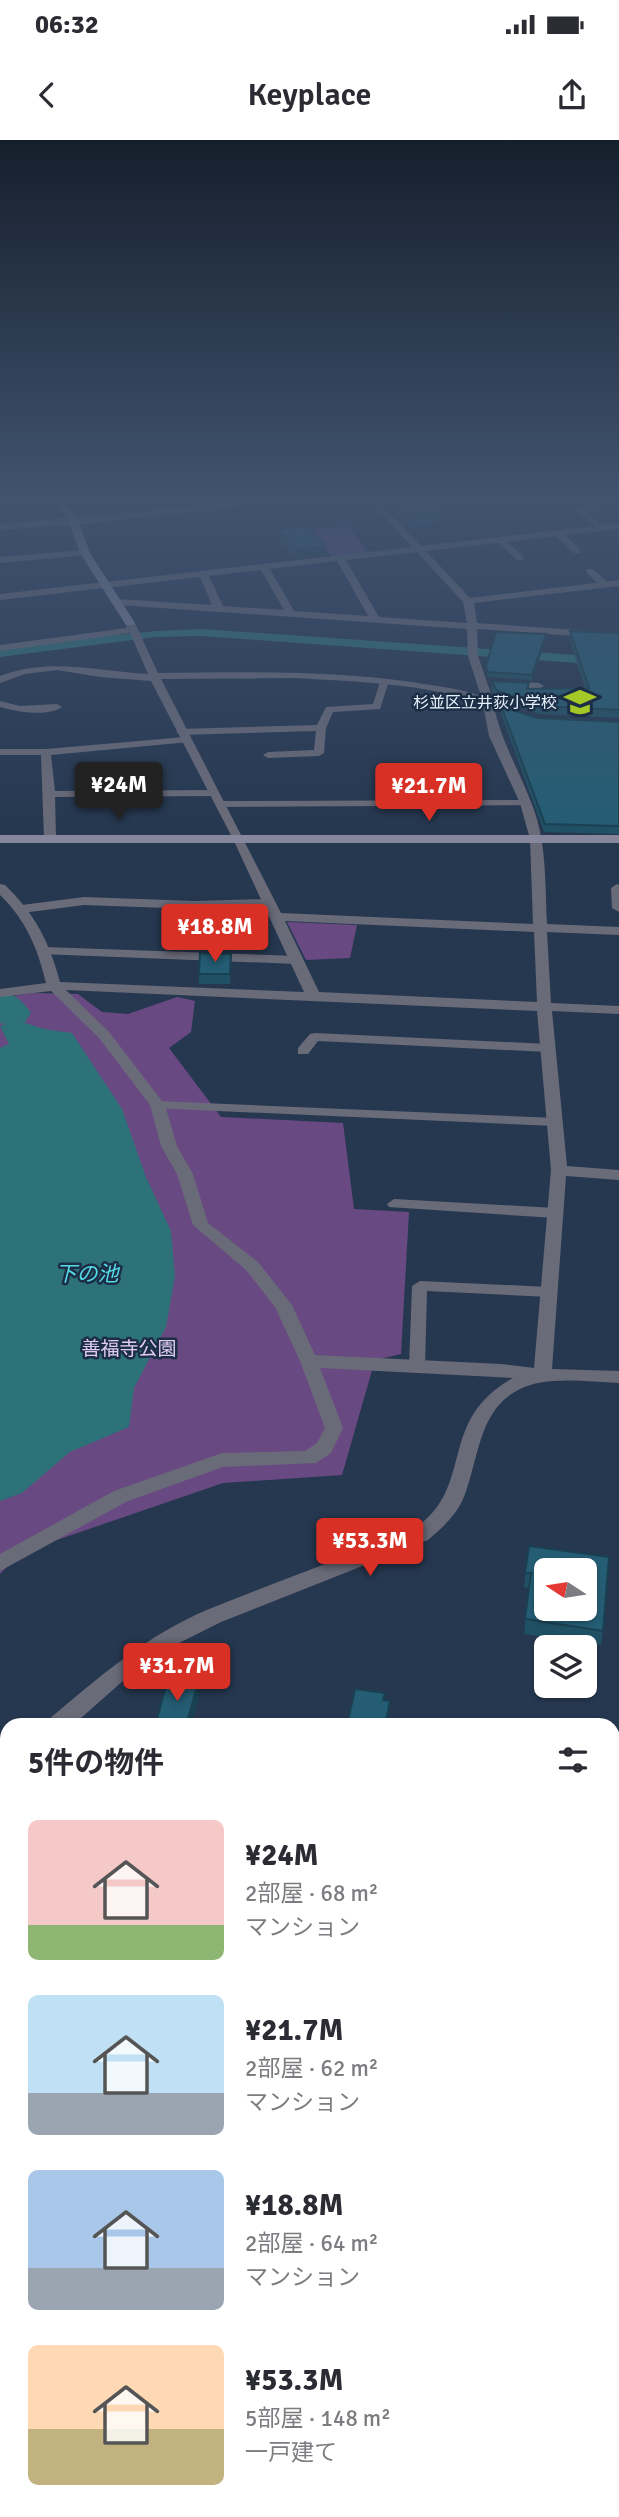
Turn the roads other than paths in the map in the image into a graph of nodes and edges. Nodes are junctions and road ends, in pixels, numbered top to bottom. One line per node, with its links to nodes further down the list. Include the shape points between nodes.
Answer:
1 (120, 605): 11 (street)
2 (160, 605): 7 (street)
3 (217, 605): 7 (street)
4 (286, 605): 8 (street)
5 (367, 605): 9 (street)
6 (469, 605): 10 (street)
7 (219, 609): 8 (street)
8 (291, 614): 9 (street)
9 (376, 621): 10 (street)
10 (472, 626): 12 (street); 16 (street)
11 (133, 631): 13 (street); 14 (street)
12 (619, 636)
13 (0, 648)
14 (155, 677): 15 (street, via 57,667 23,671); 17 (street, via 296,675); 24 (street)
15 (0, 680)
16 (480, 682): 18 (street); 19 (street)
17 (383, 684): 19 (street, via 463,693); 23 (lane, via 377,707 330,709)
18 (539, 686)
19 (488, 702): 21 (street); 30 (street, via 495,736)
20 (0, 704): 22 (street, via 20,709)
21 (500, 706)
22 (57, 707)
23 (321, 728): 24 (lane); 27 (lane, via 319,753)
24 (183, 736): 26 (lane); 29 (street)
25 (0, 751): 26 (lane)
26 (46, 752): 28 (lane)
27 (268, 755)
28 (50, 794): 29 (lane); 31 (lane)
29 (217, 799): 30 (lane); 33 (street)
30 (526, 803): 34 (street)
31 (50, 838): 32 (street); 33 (street)
32 (0, 839)
33 (239, 839): 34 (street); 38 (street)
34 (537, 839): 35 (street); 42 (street)
35 (619, 839)
36 (0, 888): 40 (street)
37 (617, 888): 39 (street)
38 (269, 903): 40 (lane, via 84,901); 41 (street)
39 (619, 908)
40 (22, 909): 44 (street)
41 (276, 917): 42 (street); 45 (street)
42 (540, 927): 43 (street); 49 (street)
43 (619, 931)
44 (45, 951): 45 (lane); 46 (street)
45 (297, 960): 48 (street)
46 (54, 986): 47 (street); 48 (street); 53 (street, via 104,1035)
47 (0, 993)
48 (313, 995): 49 (street)
49 (544, 1006): 50 (street); 51 (street)
50 (619, 1010)
51 (548, 1048): 52 (lane, via 315,1037); 54 (street)
52 (303, 1051)
53 (157, 1105): 54 (lane); 60 (street, via 201,1225 252,1266 283,1305)
54 (555, 1122): 55 (street)
55 (559, 1170): 56 (street); 58 (street)
56 (619, 1175)
57 (394, 1205): 58 (lane)
58 (555, 1213): 59 (street)
59 (549, 1292): 61 (lane, via 420,1286); 62 (street)
60 (309, 1361): 61 (street); 64 (street, via 334,1428 324,1448 309,1458 222,1460 121,1496)
61 (417, 1367): 62 (street)
62 (542, 1376): 63 (street); 65 (street, via 514,1386 485,1410 470,1436 454,1501 421,1535 214,1616 166,1640 126,1666)
63 (619, 1377)
64 (0, 1563)
65 (65, 1718)

